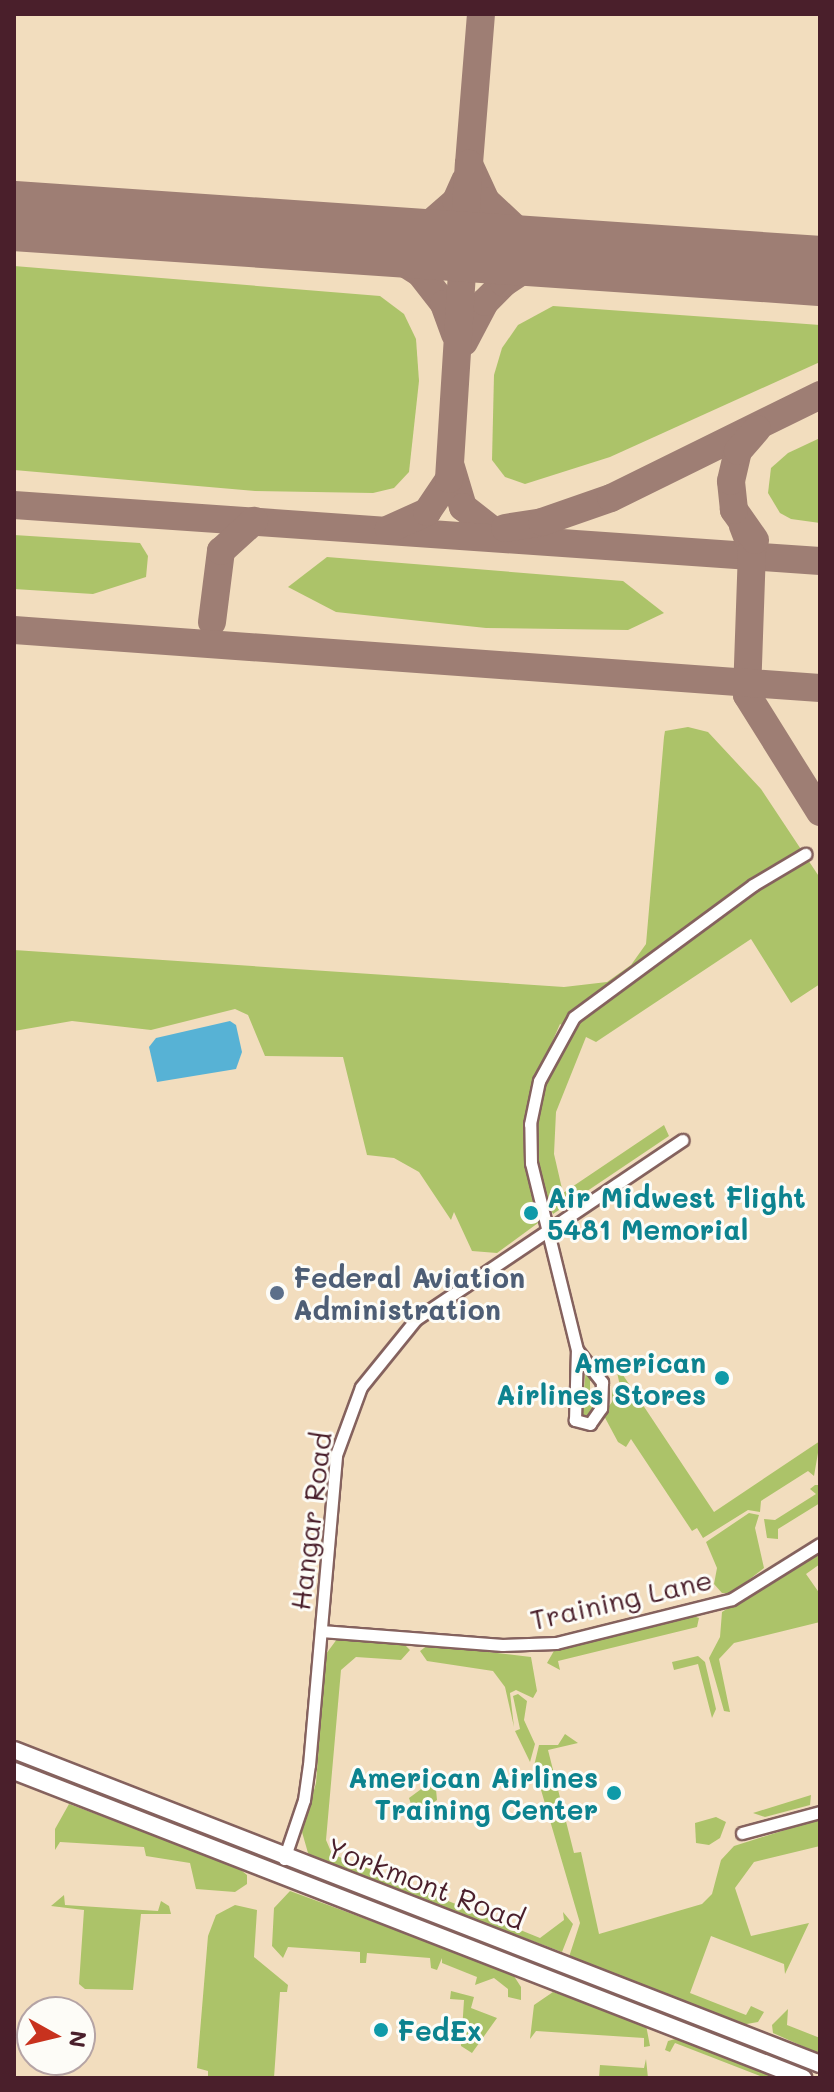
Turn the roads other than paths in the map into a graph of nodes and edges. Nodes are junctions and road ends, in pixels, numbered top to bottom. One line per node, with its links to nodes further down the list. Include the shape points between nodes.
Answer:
1 (805, 854): 3 (street, via 643,964 574,1017 560,1037 539,1081 530,1124 531,1163)
2 (682, 1140): 3 (street, Hangar Road)
3 (547, 1230): 4 (street); 6 (street, Hangar Road, via 416,1319 361,1387 336,1455)
4 (577, 1350): 4 (street, via 575,1420 590,1424 601,1408 602,1382)
5 (820, 1544): 6 (street, Training Lane, via 732,1599 556,1643 502,1645)
6 (321, 1631): 11 (street, Hangar Road, via 304,1800)
7 (14, 1750): 11 (street, Yorkmont Road)
8 (14, 1771): 12 (street, Yorkmont Road)
9 (820, 1812): 10 (street)
10 (742, 1833)
11 (285, 1856): 12 (street, Hangar Road); 13 (street, Yorkmont Road)
12 (277, 1874): 14 (street, Yorkmont Road)
13 (562, 1964): 14 (street); 15 (street, Yorkmont Road)
14 (555, 1982): 16 (street, Yorkmont Road)
15 (666, 2004): 16 (street); 17 (street, Yorkmont Road)
16 (661, 2024): 18 (street, Yorkmont Road)
17 (758, 2040): 18 (street); 19 (street, Yorkmont Road)
18 (752, 2058): 20 (street, Yorkmont Road)
19 (820, 2064)
20 (803, 2078)

